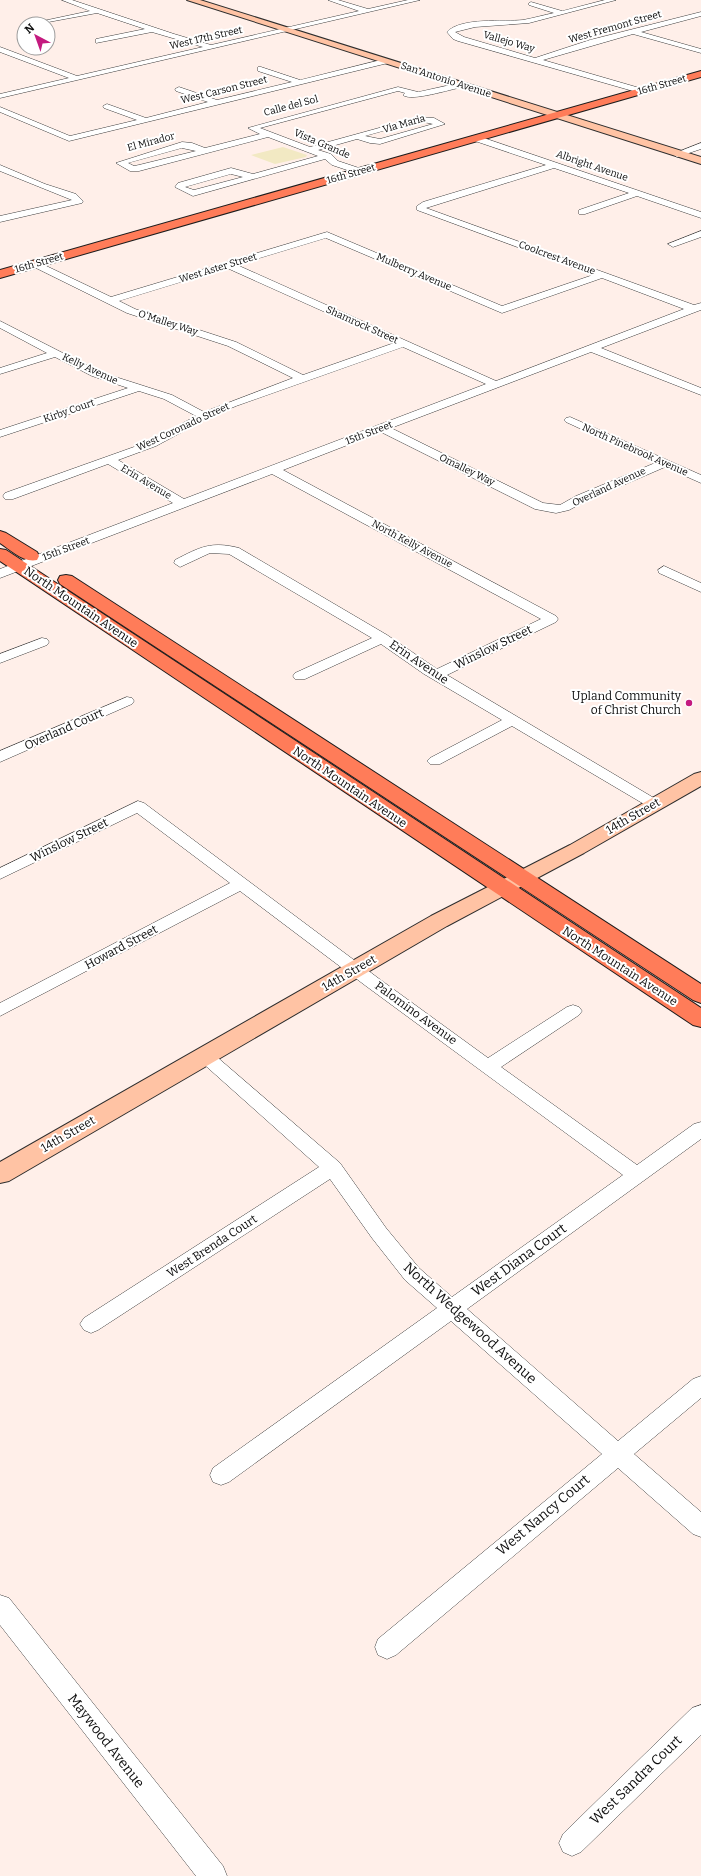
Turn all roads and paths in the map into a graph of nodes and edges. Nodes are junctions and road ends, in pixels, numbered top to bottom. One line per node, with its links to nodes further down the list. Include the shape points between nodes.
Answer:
1 (65, 0): 7 (street)
2 (191, 0): 13 (main road, San Antonio Avenue)
3 (331, 0): 8 (street)
4 (417, 0): 8 (street, West 17th Street)
5 (613, 0): 9 (street)
6 (531, 4): 9 (street)
7 (98, 11): 11 (street); 12 (street)
8 (368, 11): 13 (street, West 17th Street)
9 (561, 13): 19 (street, Vallejo Way, via 516,23 459,26 451,32 461,39)
10 (700, 15): 14 (street, West Fremont Street)
11 (56, 20)
12 (152, 30): 15 (street); 16 (street)
13 (286, 30): 16 (street, West 17th Street); 20 (main road, San Antonio Avenue)
14 (632, 32): 18 (street); 19 (street, West Fremont Street)
15 (99, 41)
16 (210, 47): 23 (street, West 17th Street)
17 (0, 49): 23 (street)
18 (701, 51)
19 (535, 60): 27 (street, Vallejo Way)
20 (384, 61): 24 (street, West Carson Street); 25 (main road, San Antonio Avenue)
21 (261, 69): 24 (street)
22 (701, 74): 27 (main road, 16th Street)
23 (76, 78): 28 (street, West 17th Street)
24 (300, 82): 29 (street, West Carson Street)
25 (460, 85): 32 (main road, San Antonio Avenue); 33 (street, Calle del Sol, via 418,94 398,89)
26 (179, 88): 29 (street)
27 (640, 91): 32 (main road, 16th Street)
28 (0, 96)
29 (217, 103): 34 (street, West Carson Street)
30 (107, 106): 34 (street)
31 (0, 109): 34 (street, West Carson Street, via 69,139)
32 (556, 115): 39 (main road, 16th Street); 44 (main road, San Antonio Avenue)
33 (290, 117): 35 (street); 36 (street, Calle del Sol, via 254,126)
34 (145, 120)
35 (306, 123)
36 (254, 129): 37 (street, Vista Grande)
37 (275, 132): 41 (street, Vista Grande); 42 (street, Vista Grande); 43 (street, El Mirador)
38 (357, 136): 38 (street, Via Maria, via 419,119 441,124 380,142); 41 (street, Via Maria)
39 (475, 138): 48 (street, Albright Avenue); 49 (main road, 16th Street)
40 (701, 146): 44 (street)
41 (318, 147): 42 (street, Via Maria); 45 (street, Vista Grande)
42 (309, 150): 46 (street, Vista Grande)
43 (204, 151): 43 (street, El Mirador, via 139,168 120,163 182,145)
44 (677, 154): 47 (main road, San Antonio Avenue)
45 (339, 155): 46 (street); 49 (street, Vista Grande)
46 (326, 156): 51 (street, Vista Grande, via 335,163); 52 (street)
47 (701, 161)
48 (555, 165): 53 (street, Albright Avenue); 63 (street, Coolcrest Avenue, via 420,208)
49 (374, 167): 51 (main road, 16th Street)
50 (2, 170): 56 (street, via 78,198 79,201)
51 (359, 172): 60 (main road, 16th Street)
52 (252, 177): 52 (street, via 193,193 179,187 231,171)
53 (638, 194): 54 (street); 55 (street, Albright Avenue)
54 (582, 212)
55 (701, 215)
56 (0, 219)
57 (701, 234): 59 (street)
58 (327, 235): 61 (street, West Aster Street); 63 (street, Mulberry Avenue, via 502,310)
59 (673, 244)
60 (35, 264): 62 (main road, 16th Street); 64 (street, O'Malley Way)
61 (228, 265): 64 (street, West Aster Street); 67 (street, Shamrock Street)
62 (0, 274)
63 (601, 274): 65 (street, Coolcrest Avenue)
64 (109, 301): 71 (street, O'Malley Way, via 150,319 232,344)
65 (697, 307): 68 (street, 15th Street)
66 (0, 324): 69 (street, Kelly Avenue)
67 (403, 343): 71 (street, West Coronado Street); 72 (street, Shamrock Street)
68 (592, 348): 72 (street, 15th Street); 74 (street)
69 (57, 353): 70 (street); 73 (street, Kelly Avenue, via 102,376)
70 (0, 372)
71 (303, 378): 75 (street, West Coronado Street)
72 (497, 384): 77 (street, 15th Street)
73 (138, 388): 75 (street, Kelly Avenue, via 168,397); 78 (street, Kirby Court)
74 (700, 390)
75 (204, 416): 79 (street, West Coronado Street, via 152,444)
76 (570, 420): 80 (street, North Pinebrook Avenue)
77 (381, 428): 81 (street, 15th Street); 85 (street, Omalley Way)
78 (0, 434)
79 (109, 460): 83 (street, West Coronado Street); 84 (street, Erin Avenue)
80 (665, 463): 82 (street, North Pinebrook Avenue); 85 (street, Overland Avenue)
81 (274, 470): 84 (street, 15th Street); 94 (street, North Kelly Avenue)
82 (701, 479)
83 (9, 496)
84 (183, 504): 88 (street, 15th Street)
85 (554, 511)
86 (0, 536): 88 (main road, North Mountain Avenue)
87 (0, 554): 90 (main road, North Mountain Avenue)
88 (37, 561): 90 (street, 15th Street); 108 (main road, North Mountain Avenue)
89 (180, 563): 95 (street, Erin Avenue, via 203,551 220,547 234,551)
90 (20, 567): 92 (street, 15th Street); 110 (main road, North Mountain Avenue)
91 (664, 570): 93 (street)
92 (0, 574)
93 (701, 588)
94 (551, 619): 98 (street, Winslow Street)
95 (382, 638): 98 (street, Erin Avenue, via 412,661); 99 (street)
96 (42, 642): 97 (street)
97 (0, 659)
98 (436, 675): 101 (street, Erin Avenue)
99 (300, 676)
100 (127, 701): 102 (street, Overland Court)
101 (513, 720): 103 (street); 105 (street, Erin Avenue)
102 (0, 757)
103 (435, 761)
104 (701, 778): 105 (main road, 14th Street)
105 (654, 804): 108 (main road, 14th Street)
106 (138, 806): 107 (street, Winslow Street); 109 (street, Palomino Avenue)
107 (0, 874)
108 (521, 878): 110 (main road, 14th Street); 112 (main road, North Mountain Avenue)
109 (241, 884): 111 (street, Palomino Avenue); 113 (street, Howard Street)
110 (501, 888): 111 (main road, 14th Street); 115 (main road, North Mountain Avenue)
111 (356, 969): 116 (main road, 14th Street); 117 (street, Palomino Avenue)
112 (701, 995)
113 (0, 1010)
114 (574, 1011): 117 (street)
115 (701, 1019)
116 (204, 1055): 119 (street, North Wedgewood Avenue); 120 (main road, 14th Street)
117 (489, 1066): 121 (street, Palomino Avenue)
118 (701, 1129): 121 (street, West Diana Court)
119 (333, 1168): 122 (street, North Wedgewood Avenue, via 412,1274); 123 (street, West Brenda Court)
120 (0, 1174)
121 (637, 1175): 122 (street, West Diana Court)
122 (451, 1309): 125 (street, North Wedgewood Avenue); 126 (street, West Diana Court)
123 (91, 1324)
124 (701, 1384): 125 (street, West Nancy Court)
125 (616, 1454): 127 (street, North Wedgewood Avenue); 129 (street, West Nancy Court)
126 (222, 1475)
127 (701, 1527)
128 (0, 1606): 132 (street, Maywood Avenue)
129 (386, 1647)
130 (701, 1717): 131 (street, West Sandra Court)
131 (572, 1843)
132 (213, 1876)

